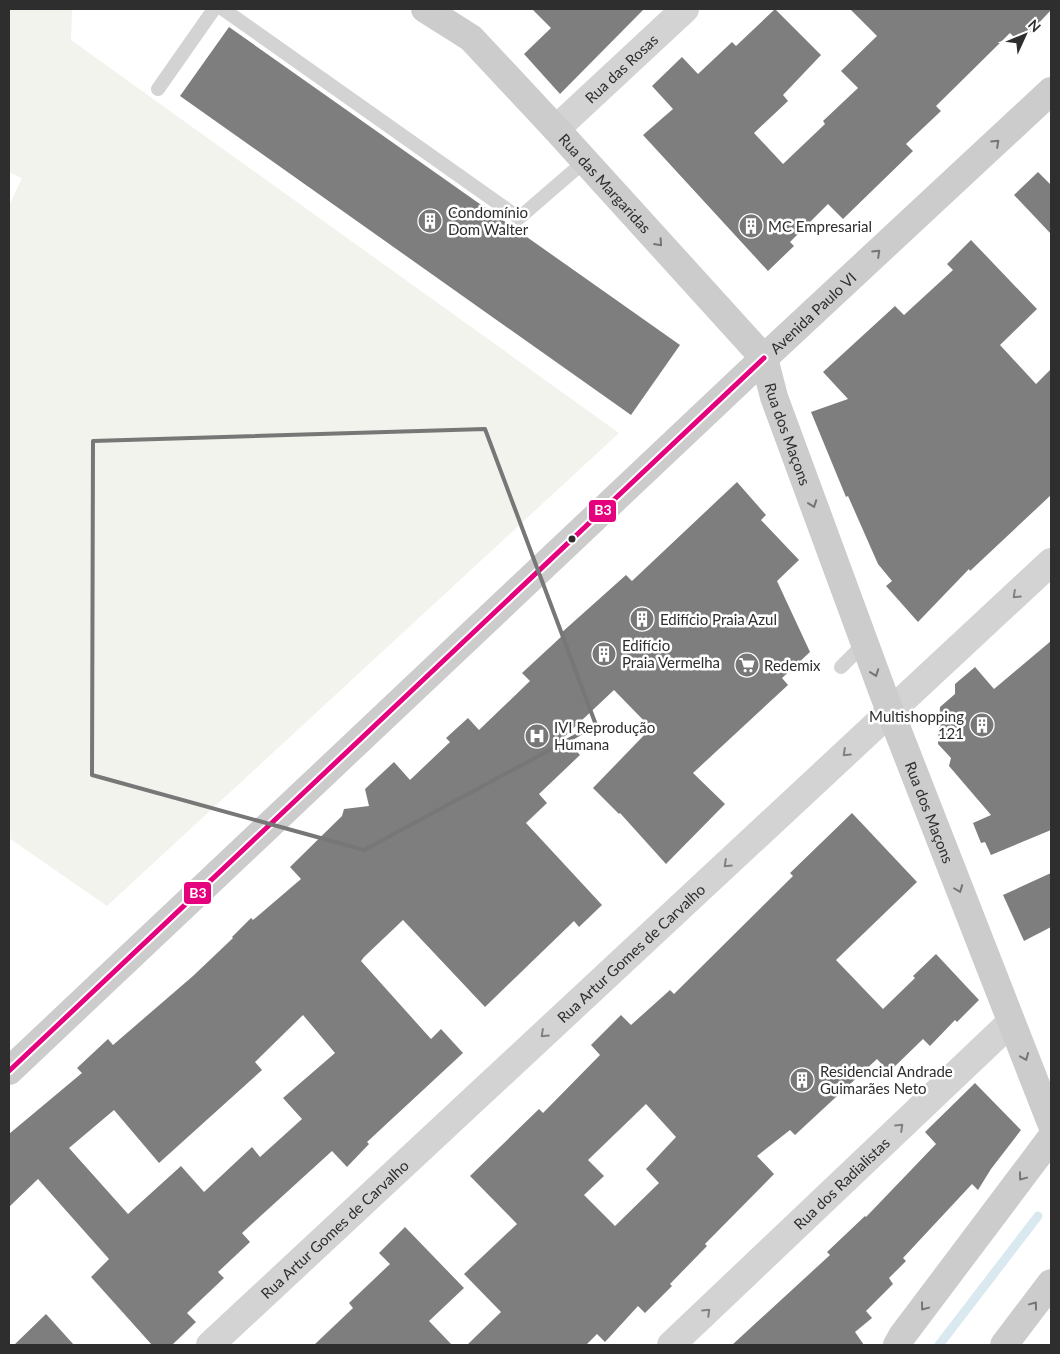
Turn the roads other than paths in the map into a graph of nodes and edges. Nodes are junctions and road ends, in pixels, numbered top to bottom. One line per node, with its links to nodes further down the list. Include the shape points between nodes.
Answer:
1 (214, 9): 7 (lane)
2 (223, 9): 10 (lane, via 519,218)
3 (425, 9): 6 (street)
4 (447, 9): 6 (street, Rua das Margaridas)
5 (685, 9): 9 (street, Rua das Rosas)
6 (471, 38): 9 (street, Rua das Margaridas)
7 (158, 89)
8 (1051, 91): 11 (street, Avenida Paulo VI, one-way to 8)
9 (556, 129): 10 (street, Rua das Margaridas)
10 (585, 161): 11 (street, Rua das Margaridas, one-way to 11)
11 (764, 358): 13 (street, Rua dos Maçons, one-way to 13, via 774,397); 17 (street, Avenida Paulo VI)
12 (1051, 562): 15 (street, Rua Artur Gomes de Carvalho, one-way to 15)
13 (864, 643): 14 (lane); 15 (street, Rua dos Maçons, one-way to 15)
14 (841, 667)
15 (890, 712): 16 (street, Rua dos Maçons, one-way to 16); 21 (street, Rua Artur Gomes de Carvalho, one-way to 21, via 761,824)
16 (1011, 1022): 18 (street, Rua dos Maçons, one-way to 18); 22 (street, Rua dos Radialistas, one-way to 16)
17 (9, 1071)
18 (1051, 1123)
19 (1051, 1138): 23 (street, one-way to 23)
20 (1051, 1282): 24 (street, one-way to 20)
21 (210, 1345)
22 (672, 1345)
23 (897, 1345)
24 (1004, 1345)

